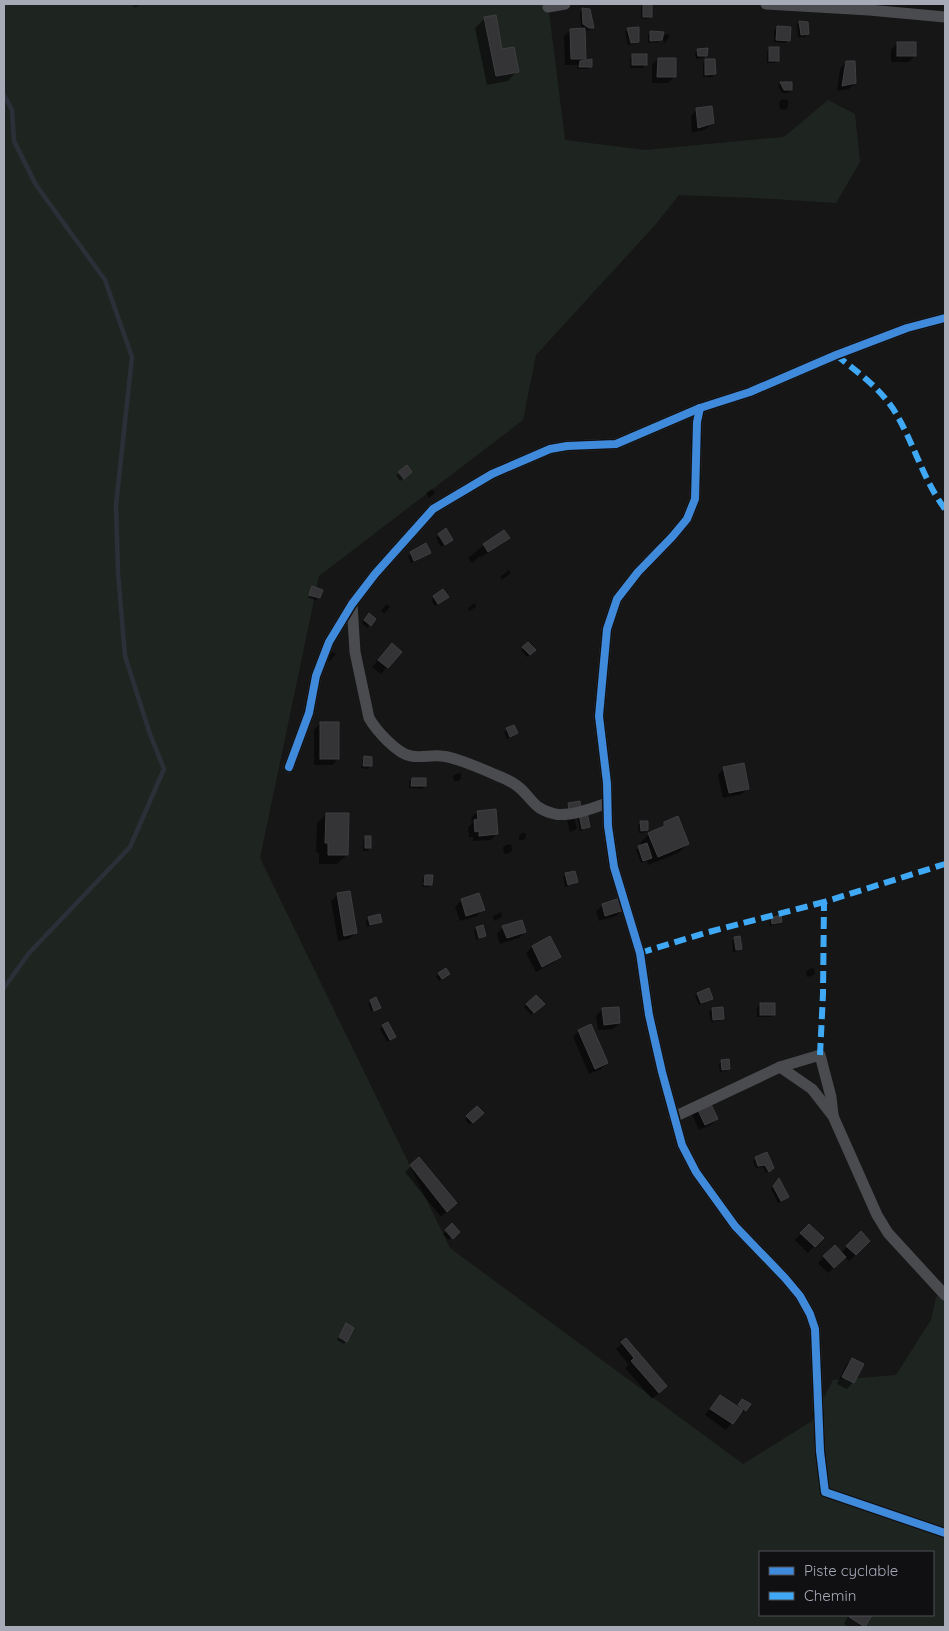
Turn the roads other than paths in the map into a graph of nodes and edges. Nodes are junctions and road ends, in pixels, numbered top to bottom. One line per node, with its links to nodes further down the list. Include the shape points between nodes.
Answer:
1 (565, 4): 3 (street)
2 (766, 4): 4 (street)
3 (548, 6)
4 (945, 17)
5 (945, 318): 6 (street, via 907,328 750,392)
6 (700, 408): 7 (street, via 616,444 550,449 485,478 433,509); 9 (street, via 695,499 686,519 672,537 616,599 607,629 600,716)
7 (352, 604): 8 (street, via 329,642); 9 (street, via 355,652 369,718 397,749 412,756 443,756 496,775 521,789 534,805 558,815)
8 (289, 767)
9 (607, 803): 12 (street, via 614,867 640,953 649,1015)
10 (780, 1067): 11 (street, via 812,1089); 11 (street, via 820,1056); 12 (street)
11 (833, 1116): 13 (street, via 877,1216 888,1233)
12 (674, 1117): 14 (street, via 682,1145 696,1172 735,1226 800,1296 816,1328 820,1451 825,1492)
13 (945, 1295)
14 (945, 1533)

